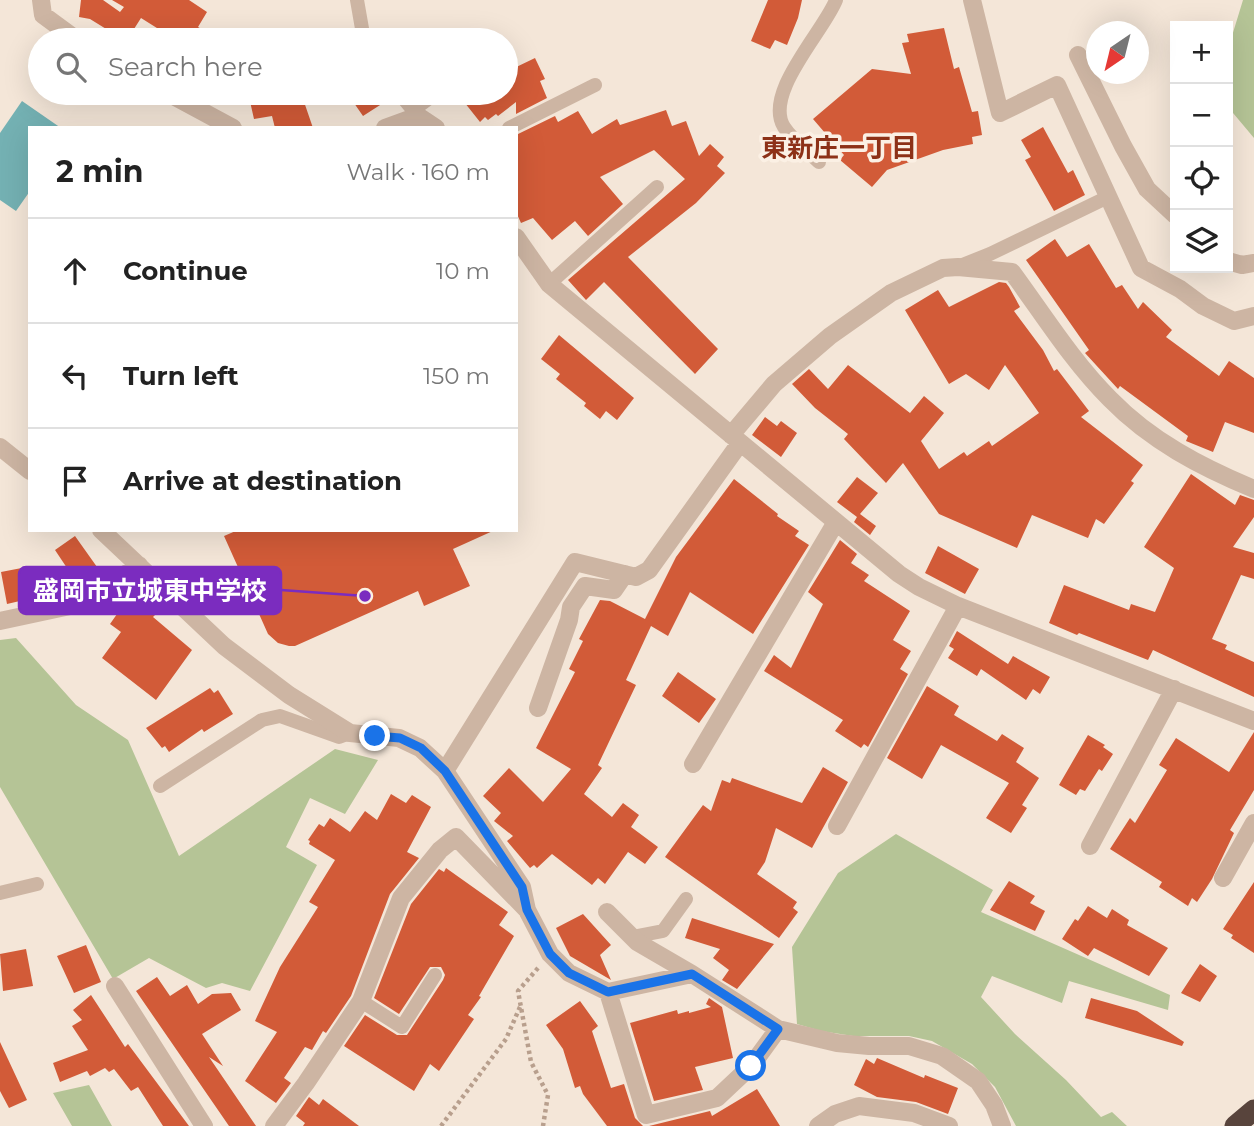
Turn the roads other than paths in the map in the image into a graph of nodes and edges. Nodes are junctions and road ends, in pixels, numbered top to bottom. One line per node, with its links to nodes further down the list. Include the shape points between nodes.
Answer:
1 (41, 0): 5 (street, via 43,15)
2 (357, 0): 6 (lane)
3 (836, 0): 17 (lane, via 779,102 783,125)
4 (972, 0): 19 (street, via 1000,113 1057,85)
5 (61, 28)
6 (362, 28)
7 (1078, 55): 20 (street, via 1147,188)
8 (595, 85): 16 (lane)
9 (190, 105): 13 (street)
10 (409, 105): 12 (lane)
11 (424, 105): 12 (lane)
12 (416, 113): 14 (street); 15 (street)
13 (229, 126)
14 (389, 126)
15 (433, 126)
16 (513, 126)
17 (820, 162)
18 (657, 187): 25 (lane)
19 (1108, 197): 24 (lane); 26 (street, via 1141,268 1234,321)
20 (1170, 210)
21 (518, 240): 25 (street)
22 (1233, 262): 23 (street)
23 (1254, 263)
24 (958, 267): 27 (street, via 943,268 874,303 830,336 774,384); 30 (street, via 1012,272 1084,371 1118,407 1188,459)
25 (549, 284): 27 (street)
26 (1254, 316)
27 (736, 439): 31 (street); 34 (street, via 649,570 636,577)
28 (0, 447): 29 (street)
29 (28, 469)
30 (1254, 489)
31 (836, 522): 35 (street, via 899,574); 41 (street)
32 (103, 532): 33 (street)
33 (139, 565): 36 (street, via 83,603); 40 (street, via 224,646)
34 (625, 574): 38 (street, via 614,590 586,586 571,607); 42 (street, via 575,562)
35 (958, 606): 37 (street); 45 (street)
36 (0, 621)
37 (1174, 689): 39 (street); 46 (street)
38 (538, 708)
39 (1254, 721)
40 (350, 733): 42 (street, via 400,738 421,748); 43 (lane, via 339,737 280,716 262,720)
41 (693, 764)
42 (445, 771): 51 (street, via 522,887)
43 (160, 786)
44 (1254, 823): 47 (street)
45 (837, 826)
46 (1090, 846)
47 (1223, 878)
48 (37, 884): 49 (lane)
49 (0, 893)
50 (687, 899): 53 (lane, via 663,931)
51 (527, 910): 57 (street, via 550,954 569,973); 58 (street, via 456,837 401,898)
52 (607, 912): 53 (street)
53 (632, 937): 54 (street)
54 (692, 974): 57 (street); 59 (street)
55 (435, 975): 58 (lane, via 402,1027)
56 (115, 985): 61 (street)
57 (608, 992): 59 (street, via 646,1115 717,1098 751,1066)
58 (361, 1001): 62 (street)
59 (778, 1029): 65 (street, via 836,1043 909,1045 942,1056 978,1081)
60 (1254, 1110): 66 (highway)
61 (204, 1126)
62 (274, 1126)
63 (818, 1126): 64 (street, via 859,1106 914,1114)
64 (949, 1126)
65 (1002, 1126)
66 (1235, 1126)

